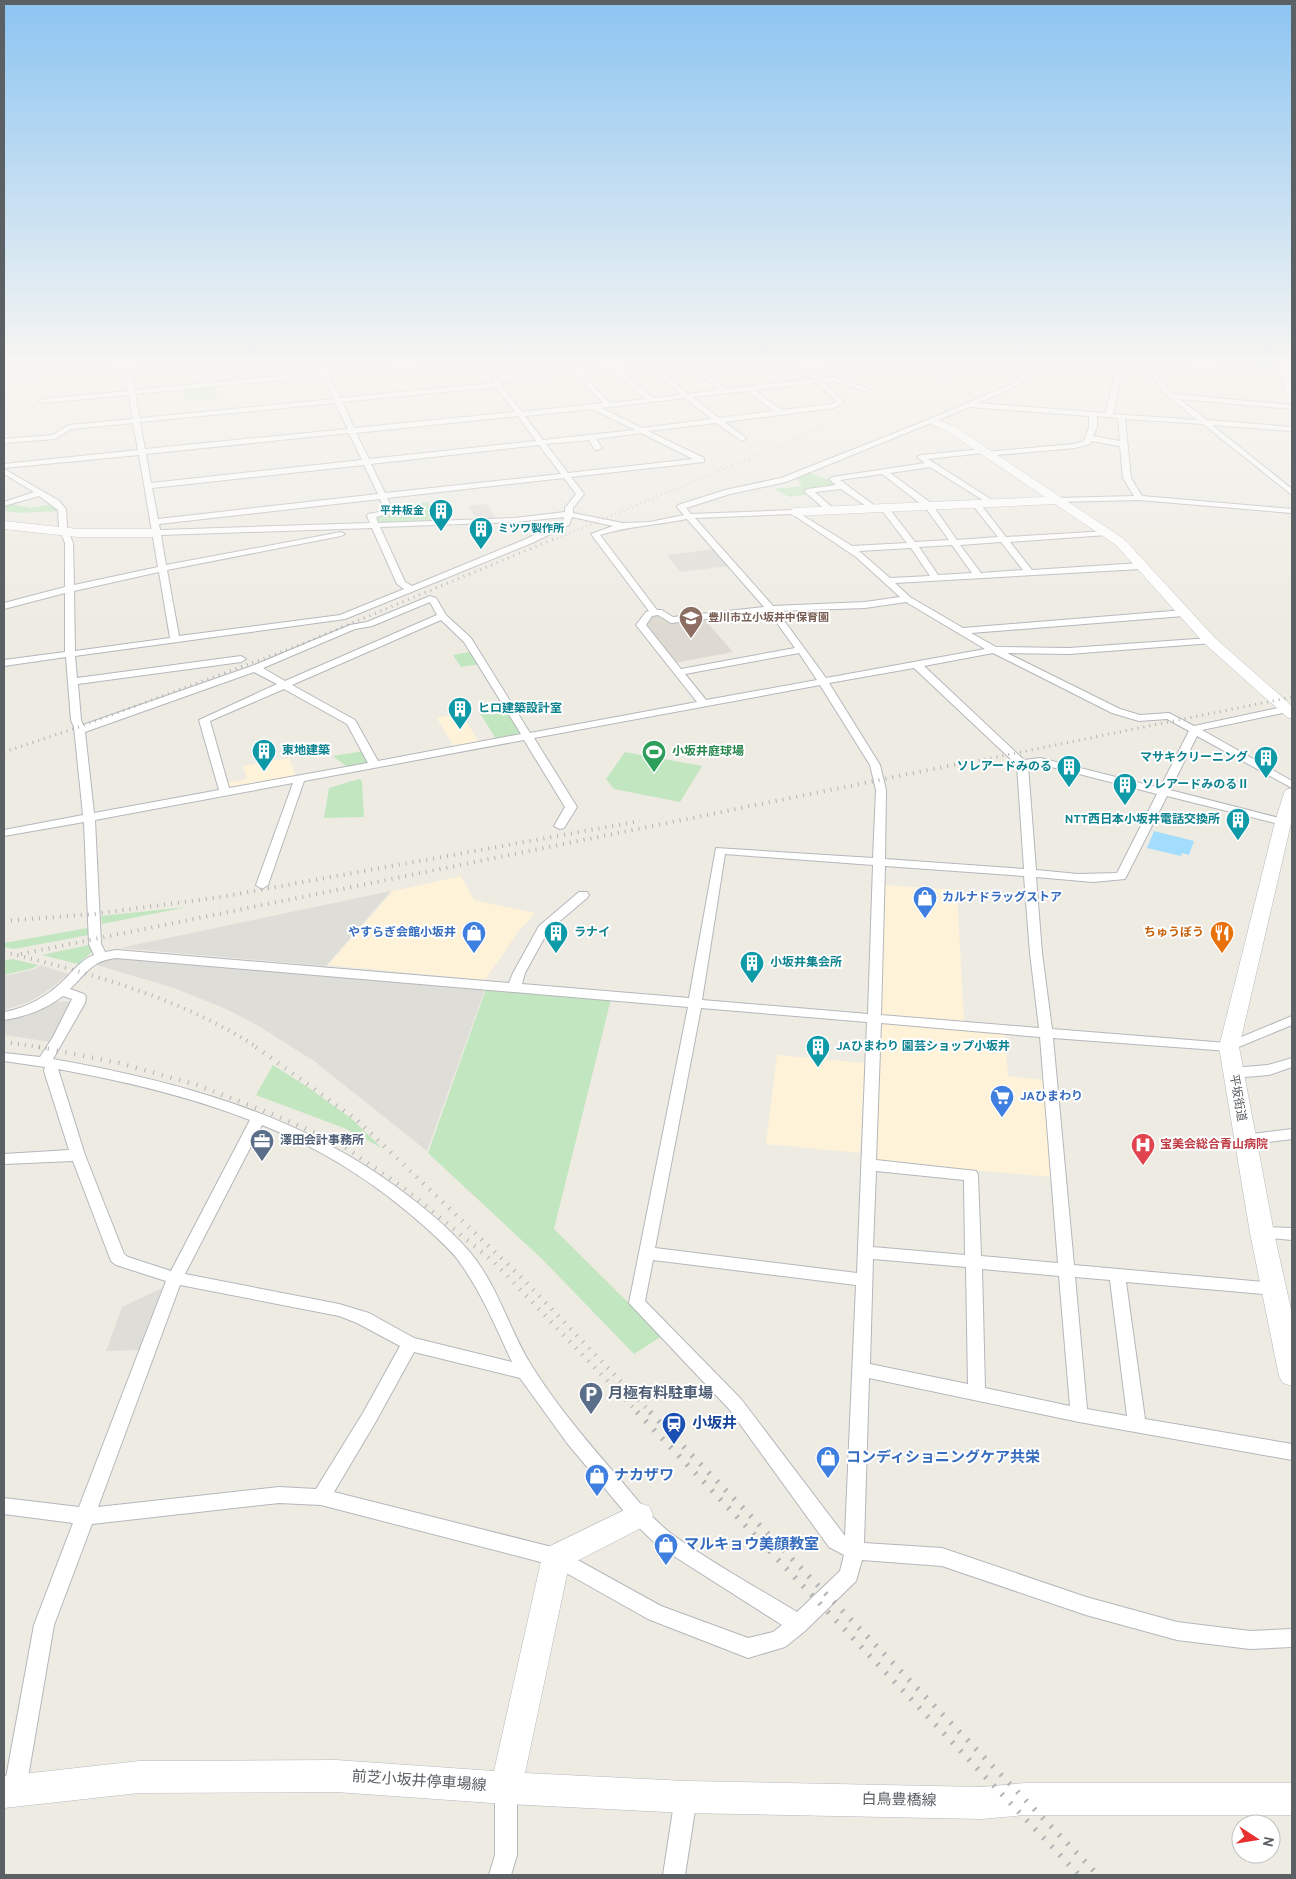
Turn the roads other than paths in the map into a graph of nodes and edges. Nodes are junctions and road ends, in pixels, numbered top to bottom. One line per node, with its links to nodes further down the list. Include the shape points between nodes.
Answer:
1 (142, 452): 20 (street)
2 (135, 453): 14 (street)
3 (363, 453): 12 (street)
4 (443, 453): 12 (street)
5 (548, 453): 18 (street)
6 (687, 453): 18 (street, via 701,460)
7 (852, 453): 15 (street)
8 (984, 453): 9 (street); 13 (street, via 921,457); 26 (street)
9 (988, 453)
10 (1125, 453): 25 (street, via 1127,478)
11 (1242, 453): 23 (street)
12 (367, 461): 20 (street); 24 (street)
13 (932, 464): 17 (street); 27 (street)
14 (4, 466)
15 (807, 470): 19 (street); 36 (street, via 783,480 681,507)
16 (4, 471): 22 (street)
17 (884, 472): 19 (street); 30 (street)
18 (565, 475): 24 (street); 35 (street, via 580,494)
19 (834, 479): 21 (street)
20 (149, 486): 40 (street)
21 (843, 486): 31 (street); 32 (street, via 808,491)
22 (40, 493): 29 (street); 41 (street, via 62,509)
23 (1292, 493)
24 (383, 496): 38 (street, via 390,512 372,515); 40 (street)
25 (1139, 498): 26 (street); 33 (street)
26 (1057, 500): 27 (street); 42 (street)
27 (989, 502): 28 (street)
28 (975, 503): 30 (street); 43 (street)
29 (4, 504)
30 (928, 505): 31 (street); 44 (street)
31 (878, 508): 32 (street); 45 (street)
32 (831, 510): 34 (street)
33 (1292, 511)
34 (794, 512): 36 (street); 46 (street)
35 (568, 514): 38 (street, via 516,520); 39 (street); 54 (street, via 568,521 559,527)
36 (690, 516): 39 (street); 57 (street)
37 (4, 525): 41 (street)
38 (376, 526): 40 (street); 48 (street); 54 (street, via 402,584)
39 (621, 526): 58 (street, via 595,534)
40 (155, 528): 41 (street); 48 (street)
41 (65, 532): 53 (street, via 69,543)
42 (1107, 533): 43 (street); 47 (street, via 1120,542)
43 (1004, 540): 44 (street); 49 (street)
44 (955, 543): 45 (street); 50 (street)
45 (913, 545): 46 (street); 51 (street)
46 (849, 549): 52 (street)
47 (1140, 566): 49 (street); 59 (street)
48 (163, 568): 53 (street); 62 (street)
49 (1030, 573): 50 (street)
50 (979, 576): 51 (street)
51 (936, 579): 52 (street)
52 (889, 581): 55 (street)
53 (69, 589): 56 (street); 66 (street)
54 (412, 589): 62 (street, via 342,617)
55 (907, 599): 57 (street, via 855,606); 61 (street)
56 (4, 606)
57 (771, 609): 58 (street, via 671,620); 64 (street)
58 (655, 612): 71 (street, via 649,614 642,625)
59 (1184, 613): 61 (street); 63 (street)
60 (442, 616): 70 (street, via 433,600 426,600); 74 (street); 79 (street, via 468,640)
61 (959, 631): 65 (street)
62 (175, 641): 66 (street)
63 (1210, 641): 65 (street, via 1069,651); 76 (street)
64 (801, 650): 71 (street); 73 (street)
65 (994, 650): 69 (street); 78 (street, via 1116,711 1139,718 1169,716)
66 (70, 654): 68 (street); 72 (street)
67 (241, 659): 72 (street)
68 (4, 663)
69 (916, 664): 73 (street); 81 (street)
70 (255, 668): 74 (street); 77 (street)
71 (678, 672): 75 (street)
72 (74, 682): 77 (street, via 76,720)
73 (822, 682): 75 (street); 90 (street, via 875,765 881,790)
74 (284, 684): 80 (street, via 351,722); 83 (street, via 204,720)
75 (702, 702): 79 (street)
76 (1290, 710): 78 (street)
77 (80, 730): 86 (street)
78 (1194, 731): 84 (street); 85 (street)
79 (526, 736): 80 (street); 88 (street, via 572,807)
80 (374, 764): 82 (street)
81 (1022, 764): 84 (street, via 1040,761); 91 (street)
82 (300, 778): 83 (street); 92 (street)
83 (225, 792): 86 (street)
84 (1163, 792): 87 (street); 91 (street, via 1121,876 1107,879)
85 (1292, 794): 87 (street, 平坂街道)
86 (90, 818): 89 (street); 94 (street, via 95,944)
87 (1283, 822): 102 (street, 平坂街道)
88 (560, 826)
89 (4, 833)
90 (879, 861): 91 (street); 97 (street, via 720,850); 99 (street)
91 (1029, 872): 101 (street)
92 (262, 885)
93 (583, 896): 95 (street, via 543,929)
94 (100, 955): 95 (street); 96 (street, via 78,970)
95 (514, 988): 97 (street)
96 (60, 990): 98 (street, via 30,1008); 104 (street, via 79,997)
97 (695, 1002): 99 (street); 116 (street)
98 (4, 1016)
99 (874, 1020): 101 (street); 112 (street)
100 (1292, 1020): 102 (street)
101 (1046, 1033): 102 (street); 118 (street)
102 (1229, 1047): 106 (street, 平坂街道)
103 (4, 1057): 104 (street)
104 (48, 1062): 107 (street, via 143,1082); 110 (street)
105 (1292, 1062): 106 (street, via 1269,1070)
106 (1232, 1073): 109 (street, 平坂街道)
107 (258, 1117): 120 (street); 125 (street, via 338,1154 383,1184 435,1226 468,1262)
108 (1292, 1134): 109 (street)
109 (1244, 1140): 113 (street, 平坂街道)
110 (78, 1155): 111 (street); 120 (street, via 117,1257)
111 (4, 1159)
112 (869, 1165): 115 (street); 117 (street, via 971,1176)
113 (1262, 1233): 114 (street); 122 (street, 平坂街道)
114 (1292, 1234)
115 (866, 1252): 117 (street); 121 (street)
116 (647, 1253): 121 (street); 135 (street, via 637,1303 735,1404 836,1541)
117 (973, 1262): 118 (street); 127 (street)
118 (1065, 1271): 119 (street); 128 (street)
119 (1117, 1275): 122 (street); 129 (street)
120 (175, 1278): 123 (street, via 339,1310 364,1318); 134 (street)
121 (865, 1280): 124 (street)
122 (1275, 1289): 126 (street, 平坂街道)
123 (410, 1344): 125 (street); 131 (street)
124 (861, 1370): 127 (street); 135 (street)
125 (526, 1372): 133 (street, via 572,1438)
126 (1292, 1376)
127 (977, 1394): 128 (street)
128 (1079, 1414): 129 (street)
129 (1137, 1425): 130 (street)
130 (1292, 1452)
131 (321, 1497): 134 (street, via 279,1495); 136 (street)
132 (4, 1506): 134 (street)
133 (639, 1515): 136 (street); 137 (street, via 665,1540)
134 (87, 1516): 140 (street, via 44,1625)
135 (854, 1551): 137 (street, via 849,1575); 138 (street, via 942,1557 1086,1606 1177,1631 1250,1640)
136 (556, 1556): 137 (street, via 655,1613 748,1648 778,1640); 139 (street)
137 (798, 1624)
138 (1292, 1638)
139 (506, 1788): 140 (street, 前芝小坂井停車場線, via 336,1776 139,1777); 141 (street, 白鳥豊橋線); 143 (street, via 506,1855)
140 (9, 1790)
141 (686, 1797): 142 (street, 白鳥豊橋線, via 982,1803 1025,1799); 144 (street)
142 (1292, 1799)
143 (500, 1875)
144 (674, 1875)

